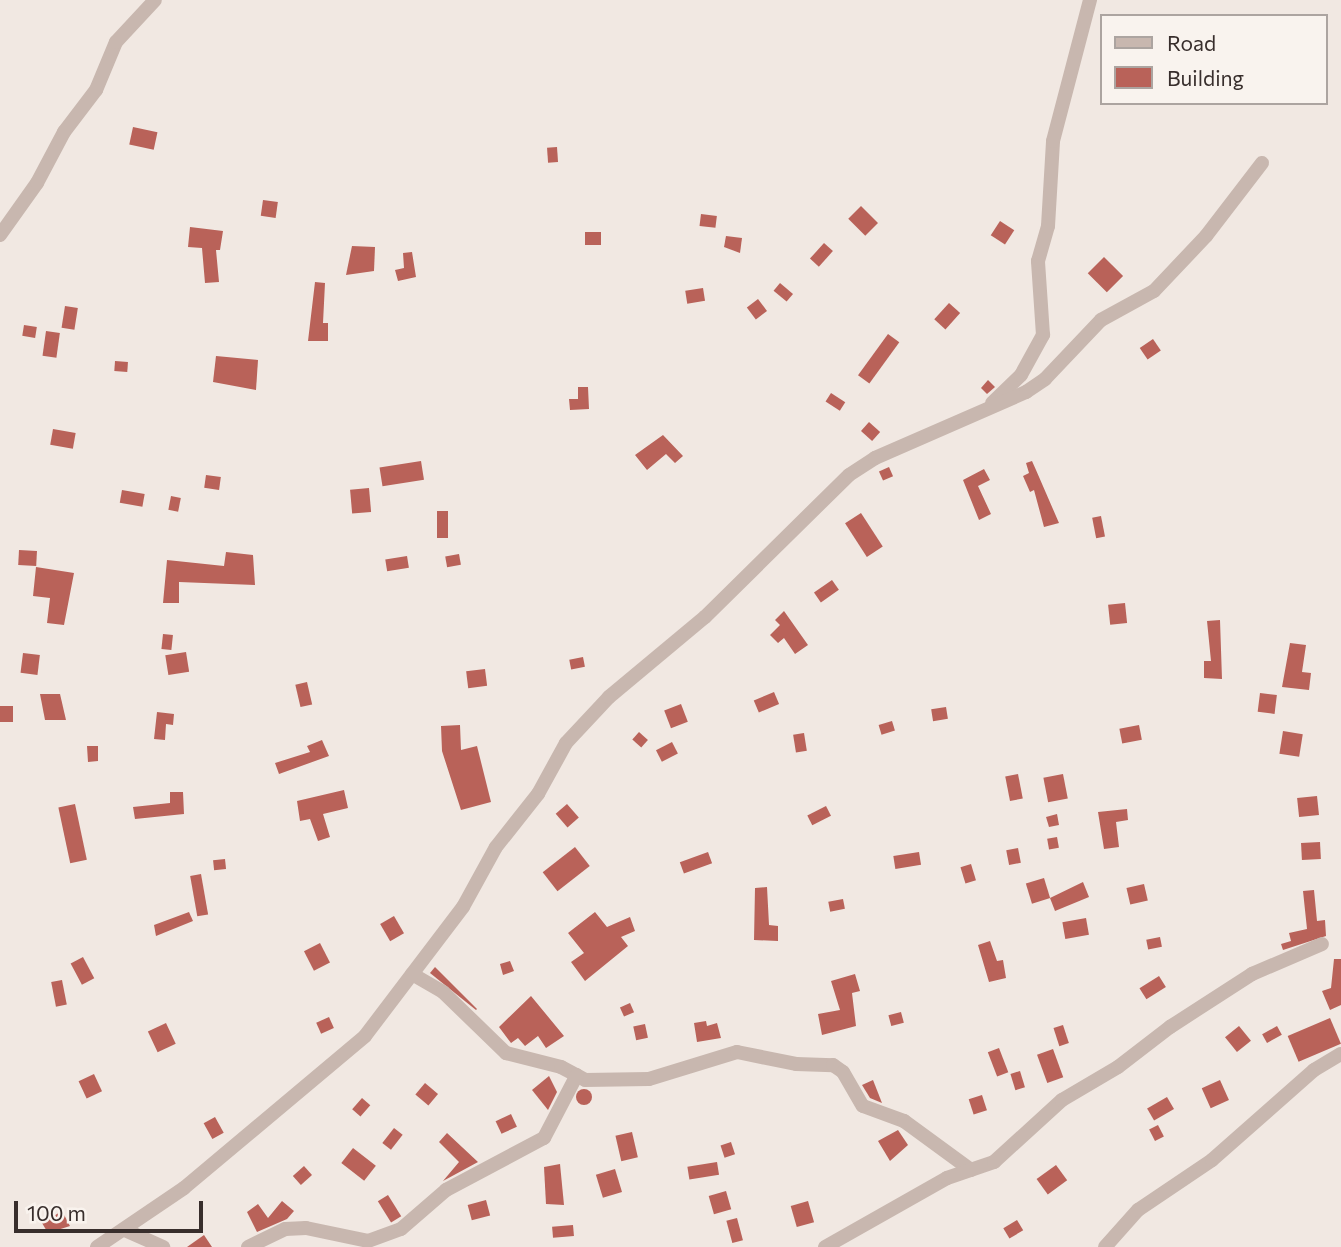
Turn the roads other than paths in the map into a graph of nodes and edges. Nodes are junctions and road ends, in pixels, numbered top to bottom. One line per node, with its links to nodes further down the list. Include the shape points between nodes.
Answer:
1 (155, 0): 4 (street, via 116,42 96,90)
2 (1090, 0): 5 (street, via 1053,141 1048,226 1038,261 1043,335 1035,356)
3 (1262, 163): 5 (street, via 1222,217 1161,285 1101,320 1045,379)
4 (0, 235)
5 (988, 411): 7 (street, via 875,458 849,475 705,617 582,722 538,794 496,847 469,899)
6 (1322, 944): 10 (street, via 1240,981 1062,1100 1001,1157)
7 (412, 974): 9 (street, via 443,992 506,1053); 11 (street, via 345,1056)
8 (1341, 1054): 16 (street, via 1314,1070 1212,1160 1138,1210)
9 (577, 1075): 10 (street, via 585,1080 649,1079 748,1051 796,1063 833,1065 843,1072 863,1106 904,1121); 14 (street, via 544,1139 446,1190 401,1229 368,1241 306,1228 285,1229)
10 (971, 1170): 15 (street, via 947,1178)
11 (125, 1230): 12 (street); 13 (street)
12 (97, 1247)
13 (163, 1247)
14 (248, 1247)
15 (825, 1247)
16 (1105, 1247)

